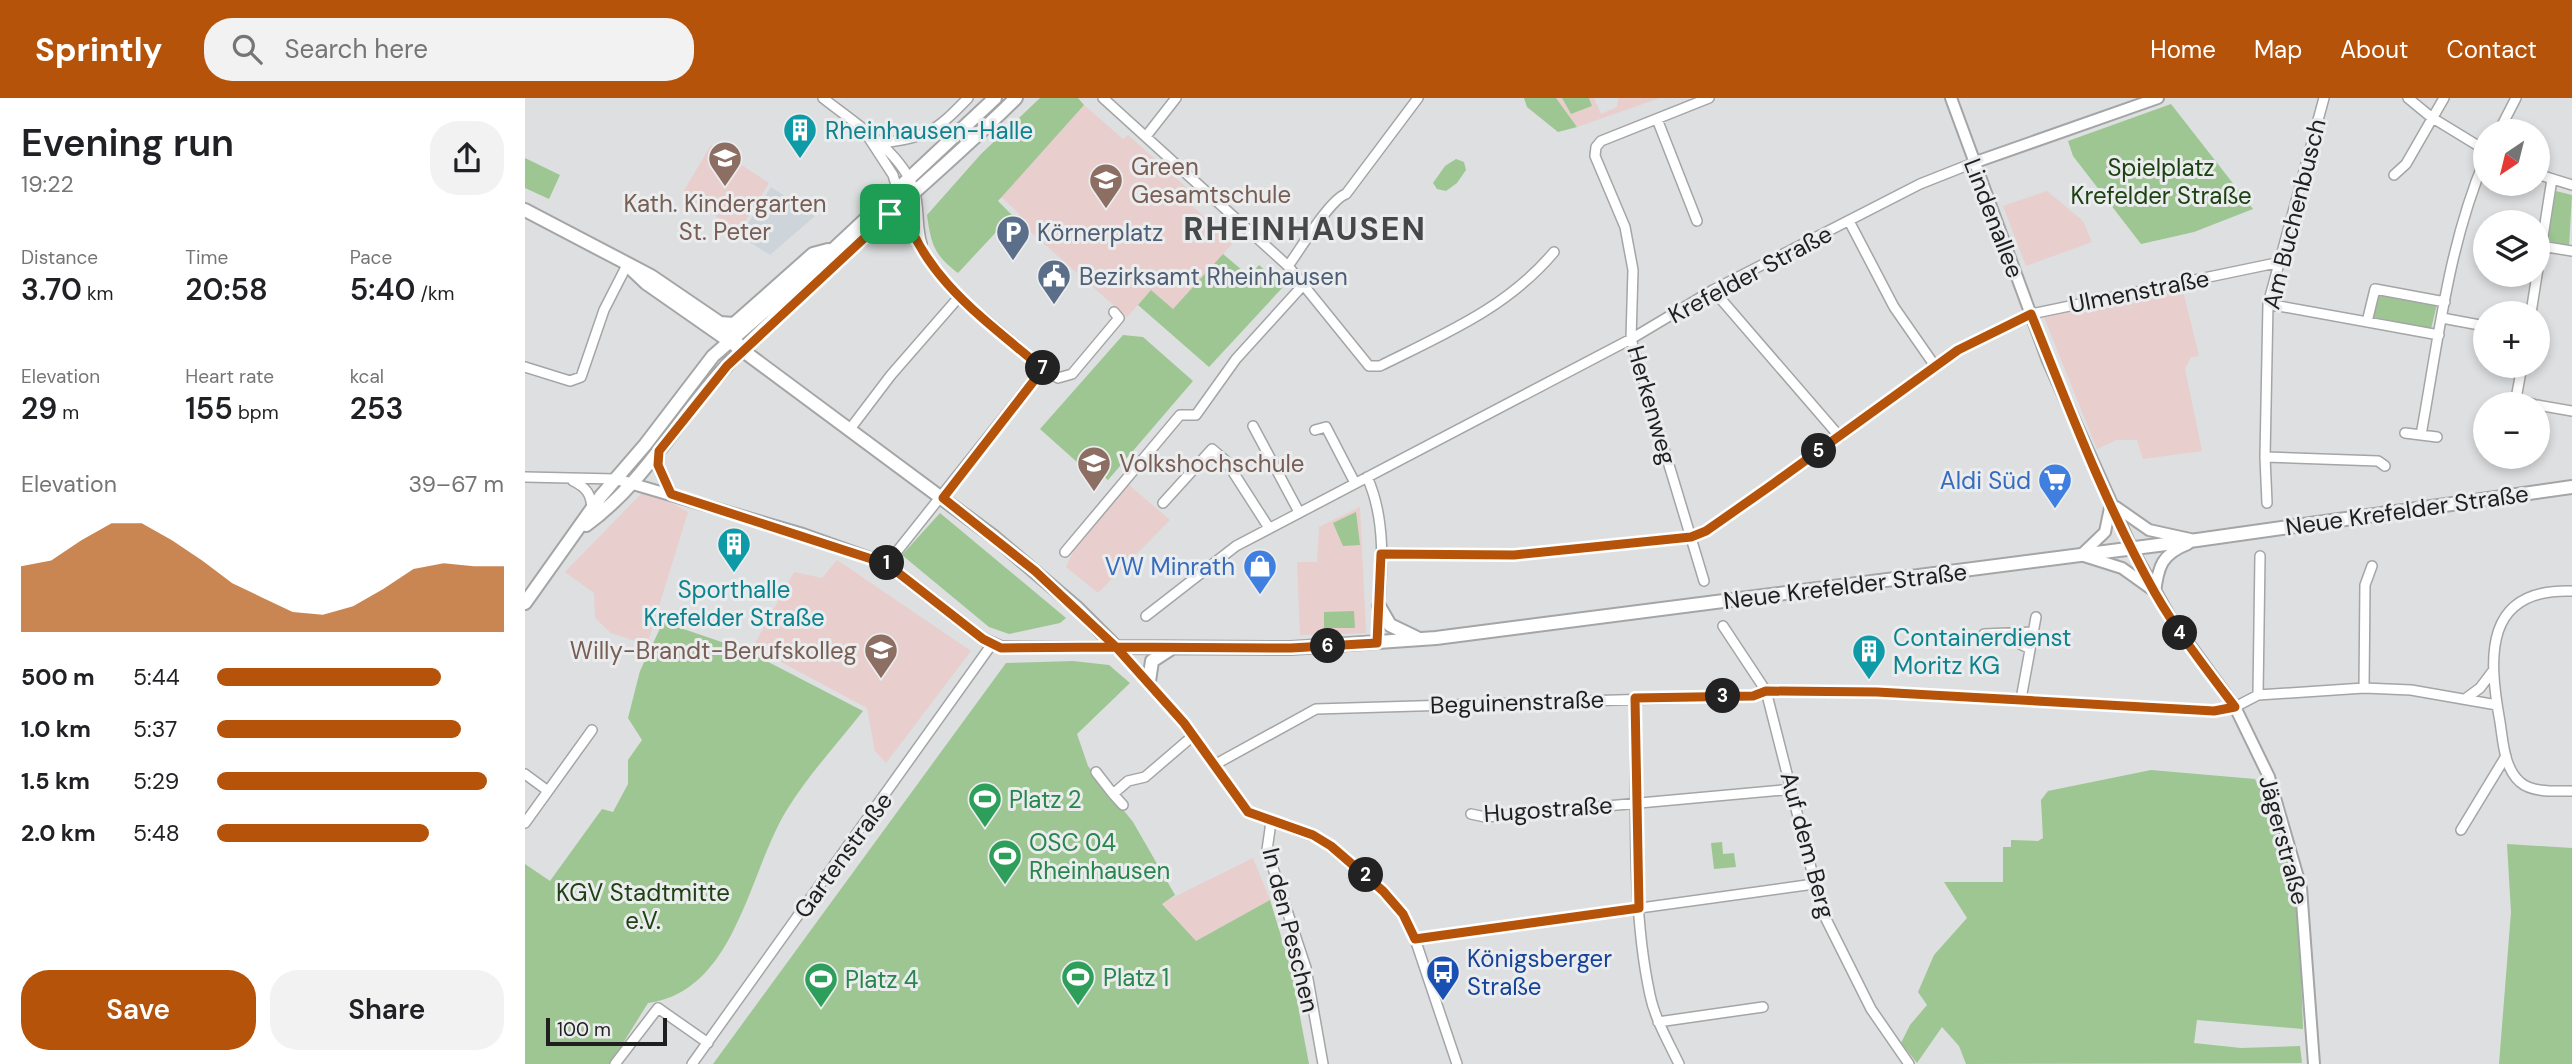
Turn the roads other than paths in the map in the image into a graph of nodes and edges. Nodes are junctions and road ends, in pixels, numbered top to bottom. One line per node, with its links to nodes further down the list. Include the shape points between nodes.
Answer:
1 (823, 98): 18 (street)
2 (968, 98): 20 (street, via 930,133)
3 (995, 98): 24 (main road)
4 (1016, 98): 29 (main road)
5 (1103, 98): 19 (street)
6 (1176, 98): 19 (street)
7 (1418, 98): 42 (street)
8 (1709, 98): 16 (street)
9 (1951, 98): 22 (street, Lindenallee)
10 (2158, 98): 22 (street, Krefelder Straße)
11 (2324, 98): 40 (street, Am Buchenbusch)
12 (2408, 98): 15 (street)
13 (2444, 98): 15 (street)
14 (2516, 98): 17 (street)
15 (2431, 117): 21 (street); 23 (street, via 2406,164)
16 (1657, 119): 33 (street); 55 (street, Herkenweg, via 1596,147 1595,156 1628,239 1633,270)
17 (2505, 119)
18 (865, 132): 20 (street); 27 (street)
19 (1147, 135): 42 (street)
20 (881, 143): 24 (street)
21 (2473, 143)
22 (1973, 163): 34 (street, Krefelder Straße); 49 (street, Lindenallee)
23 (2394, 175)
24 (909, 179): 27 (main road); 29 (street)
25 (2552, 179): 26 (street); 32 (street)
26 (2572, 185)
27 (898, 188): 30 (street); 36 (main road)
28 (2473, 191): 46 (street, via 2462,220)
29 (915, 192): 30 (main road); 39 (street)
30 (902, 203): 39 (street); 57 (main road)
31 (525, 210): 41 (main road)
32 (2547, 210)
33 (1697, 221)
34 (1849, 221): 44 (street, Krefelder Straße); 58 (street, via 1894,307)
35 (2550, 247): 37 (street)
36 (831, 248): 52 (main road, via 813,254 734,324); 56 (main road)
37 (2572, 249)
38 (1554, 252): 43 (street, via 1521,286 1485,313 1380,366 1369,366)
39 (927, 259): 45 (street)
40 (2276, 263): 47 (street, Am Buchenbusch); 49 (street, Ulmenstraße)
41 (627, 265): 52 (main road, via 651,275); 56 (main road); 59 (street, via 604,310 582,377 570,381)
42 (1288, 266): 43 (street)
43 (1305, 284): 92 (street, via 1236,359 1196,415 1179,415)
44 (1713, 290): 55 (street, Krefelder Straße); 69 (street)
45 (959, 297): 60 (street); 64 (street)
46 (2445, 302): 50 (street); 51 (street, via 2375,289)
47 (2267, 304): 51 (street); 71 (street, Am Buchenbusch)
48 (1114, 312): 60 (street, via 1119,318 1072,374 1058,378)
49 (2031, 314): 58 (street, Ulmenstraße); 83 (street, Lindenallee)
50 (2442, 318): 53 (street); 54 (street)
51 (2367, 322): 54 (street)
52 (720, 323): 56 (main road)
53 (2473, 324)
54 (2439, 335): 67 (street)
55 (1631, 339): 74 (street, Krefelder Straße); 89 (street, Herkenweg)
56 (731, 340): 57 (main road); 76 (main road, via 713,356)
57 (742, 350): 64 (main road); 70 (main road)
58 (1935, 366): 69 (street, Ulmenstraße)
59 (525, 367)
60 (1043, 369): 81 (street)
61 (2550, 407): 62 (street)
62 (2572, 411)
63 (1253, 426): 86 (street)
64 (850, 429): 81 (main road)
65 (1315, 430): 77 (street, via 1326,427)
66 (2405, 433): 67 (street)
67 (2421, 435): 68 (street)
68 (2437, 436)
69 (1840, 437): 89 (street, Ulmenstraße)
70 (659, 451): 78 (main road); 80 (street, via 658,465)
71 (2265, 457): 72 (street, via 2378,461); 84 (street, Am Buchenbusch)
72 (2385, 466)
73 (525, 477): 75 (street)
74 (1367, 477): 77 (street, Krefelder Straße); 93 (street, via 1377,498)
75 (569, 479): 76 (street); 85 (street, via 585,487)
76 (616, 479): 78 (street); 85 (main road)
77 (1355, 483): 86 (street, Krefelder Straße)
78 (631, 484): 80 (street); 88 (main road)
79 (2572, 487): 90 (main road, Neue Krefelder Straße)
80 (671, 494): 96 (street)
81 (943, 498): 96 (street); 112 (main road, via 1035,571)
82 (1163, 503): 87 (street, via 1212,449 1226,461)
83 (2111, 503): 90 (street, via 2149,530); 91 (street, Lindenallee); 94 (street, via 2105,532)
84 (2267, 503)
85 (591, 509): 88 (main road)
86 (1299, 512): 87 (street, Krefelder Straße)
87 (1269, 528): 103 (street, Krefelder Straße, via 1236,546)
88 (580, 529): 101 (main road)
89 (1691, 537): 93 (street, via 1514,555); 98 (street, Herkenweg)
90 (2197, 540): 91 (main road, Neue Krefelder Straße); 100 (street, via 2164,557)
91 (2132, 549): 94 (main road, Neue Krefelder Straße); 100 (street, Lindenallee)
92 (1065, 552)
93 (1381, 554): 102 (street)
94 (2081, 555): 100 (street, via 2122,568); 109 (main road, Neue Krefelder Straße)
95 (2260, 556): 119 (street)
96 (887, 564): 111 (street)
97 (2371, 566): 117 (street, via 2365,585)
98 (1704, 581)
99 (2572, 590): 115 (street, via 2532,594 2513,607 2497,632)
100 (2155, 593): 124 (street, Lindenallee)
101 (525, 603)
102 (1379, 606): 109 (main road, via 1391,625); 110 (street)
103 (1146, 616)
104 (2036, 617): 107 (street)
105 (1723, 626): 118 (street)
106 (2017, 631): 107 (street); 108 (street); 114 (street, via 2016,642)
107 (2034, 632): 114 (street)
108 (1984, 634)
109 (1421, 639): 110 (main road, Neue Krefelder Straße)
110 (1377, 643): 113 (main road, Neue Krefelder Straße)
111 (992, 644): 112 (street, via 1034,649); 146 (street, Gartenstraße)
112 (1116, 647): 113 (main road, Neue Krefelder Straße); 116 (street, In den Peschen)
113 (1173, 648): 116 (main road, via 1152,661)
114 (2030, 649): 121 (street)
115 (2492, 671): 122 (street); 123 (street)
116 (1149, 681): 126 (street, In den Peschen)
117 (2364, 688): 119 (street, Beguinenstraße); 122 (street, Beguinenstraße)
118 (1766, 691): 120 (street, Beguinenstraße, via 1753,696); 121 (street, Beguinenstraße); 131 (street, Auf dem Berg)
119 (2258, 695): 124 (street, Beguinenstraße)
120 (1635, 698): 128 (street, Beguinenstraße, via 1316,709); 135 (street)
121 (2021, 699): 124 (street, Beguinenstraße, via 2214,711)
122 (2465, 699): 123 (street, Beguinenstraße)
123 (2497, 705): 127 (street)
124 (2235, 707): 153 (street, Jägerstraße, via 2276,795 2301,888)
125 (592, 730): 132 (street)
126 (1194, 735): 128 (street, In den Peschen); 134 (street, via 1145,777 1128,781)
127 (2506, 756): 133 (street, via 2522,785); 140 (street)
128 (1216, 764): 138 (street, In den Peschen, via 1248,812)
129 (1096, 772): 134 (street)
130 (525, 774): 132 (street)
131 (1793, 789): 135 (street, Hugostraße); 141 (street, Auf dem Berg)
132 (548, 791): 139 (street)
133 (2572, 791)
134 (1113, 794): 136 (street)
135 (1637, 803): 137 (street, Hugostraße, via 1485,817); 142 (street)
136 (1123, 805)
137 (1471, 814)
138 (1271, 822): 143 (street, via 1313,835 1339,853 1383,891 1403,914); 150 (street, In den Peschen, via 1267,850 1306,968)
139 (525, 823)
140 (2461, 830)
141 (1814, 884): 142 (street); 147 (street, Auf dem Berg, via 1822,911 1871,1009)
142 (1639, 908): 143 (street); 145 (street)
143 (1415, 939): 151 (street)
144 (1763, 1007): 145 (street)
145 (1658, 1022): 152 (street)
146 (708, 1043): 148 (street, via 658,1008); 149 (street, Gartenstraße)
147 (1904, 1062)
148 (615, 1064)
149 (692, 1064)
150 (1323, 1064)
151 (1457, 1064)
152 (1679, 1064)
153 (2314, 1064)

